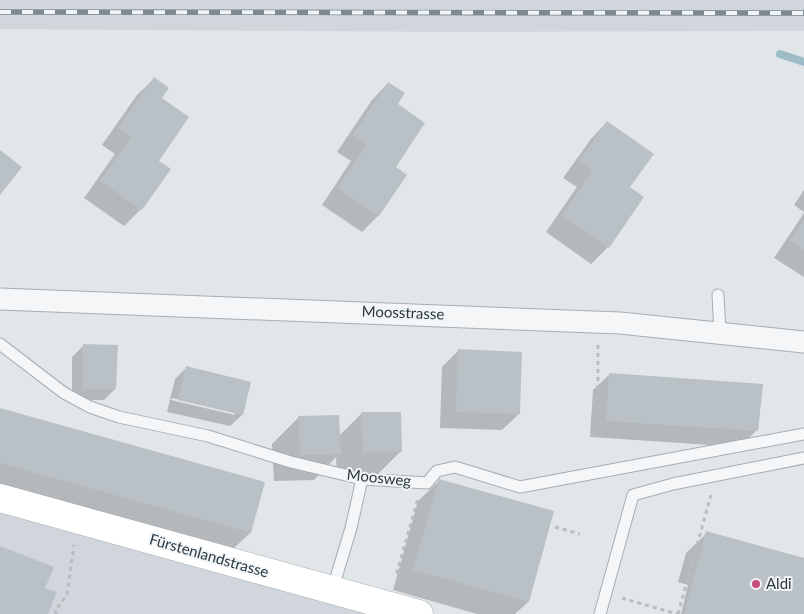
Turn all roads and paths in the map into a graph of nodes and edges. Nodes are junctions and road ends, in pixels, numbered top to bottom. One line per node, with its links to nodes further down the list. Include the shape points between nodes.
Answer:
1 (718, 295): 3 (lane)
2 (0, 299): 3 (street, Moosstrasse, via 599,322)
3 (720, 332): 4 (street, Moosstrasse)
4 (804, 342)
5 (0, 344): 10 (lane, Moosweg, via 64,393 90,407)
6 (598, 358): 7 (path)
7 (598, 390)
8 (804, 434): 11 (lane, Moosweg, via 520,487 455,467 438,471 427,483)
9 (804, 458): 19 (lane, via 634,495)
10 (362, 479): 11 (lane, Moosweg); 18 (lane)
11 (423, 482): 17 (path, via 397,572)
12 (711, 495): 23 (path)
13 (0, 498): 18 (main road, Fürstenlandstrasse)
14 (555, 526): 15 (path)
15 (580, 534)
16 (75, 539): 21 (path, via 67,594 55,611)
17 (400, 581)
18 (332, 591): 20 (main road, Fürstenlandstrasse)
19 (606, 594): 22 (lane); 23 (path)
20 (401, 612)
21 (57, 614)
22 (600, 614)
23 (678, 614)

